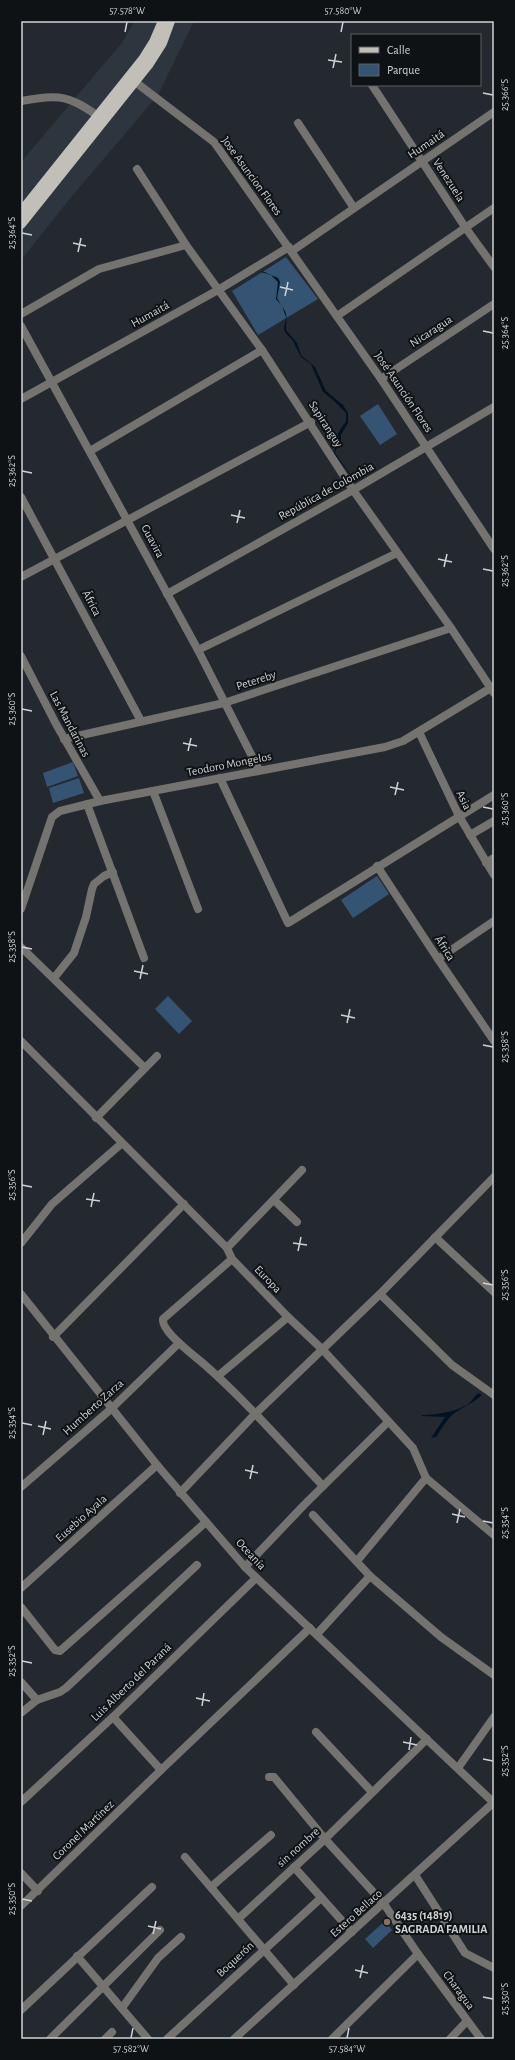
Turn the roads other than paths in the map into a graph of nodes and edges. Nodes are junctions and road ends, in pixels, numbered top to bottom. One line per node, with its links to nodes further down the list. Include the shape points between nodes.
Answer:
1 (163, 21): 3 (main road, via 150,50)
2 (170, 21): 3 (main road, via 159,49)
3 (131, 80): 7 (main road); 17 (street, Jose Asuncion Flores, via 214,142)
4 (373, 86): 9 (street, Venezuela)
5 (21, 101): 7 (street, via 48,96 62,97)
6 (494, 112): 9 (street, Humaitá)
7 (100, 119): 13 (main road); 14 (main road)
8 (298, 123): 11 (street)
9 (422, 161): 11 (street, Humaitá); 15 (street, Venezuela)
10 (137, 169): 16 (street, Sapiranguy)
11 (354, 208): 17 (street, Humaitá)
12 (494, 208): 15 (street)
13 (21, 212)
14 (21, 224)
15 (465, 227): 18 (street, Venezuela); 22 (street)
16 (186, 245): 19 (street, Sapiranguy); 21 (street, via 99,270)
17 (291, 249): 19 (street, Humaitá); 22 (street, José Asunción Flores)
18 (494, 267)
19 (218, 290): 24 (street, Sapiranguy); 26 (street, Humaitá)
20 (494, 304): 25 (street, Nicaragua)
21 (21, 314)
22 (337, 316): 25 (street, José Asunción Flores)
23 (21, 326): 26 (street, Guavira)
24 (262, 350): 29 (street, Sapiranguy); 31 (street)
25 (381, 379): 30 (street, José Asunción Flores)
26 (53, 382): 27 (street, Humaitá); 31 (street, Guavira)
27 (21, 399)
28 (494, 408): 30 (street, República de Colombia)
29 (311, 422): 32 (street, Sapiranguy); 34 (street)
30 (427, 447): 32 (street, República de Colombia); 35 (street, José Asunción Flores)
31 (90, 450): 34 (street, Guavira)
32 (353, 490): 36 (street, Sapiranguy); 39 (street, República de Colombia)
33 (21, 497): 37 (street, África)
34 (128, 520): 37 (street); 39 (street, Guavira)
35 (494, 549)
36 (397, 553): 40 (street, Sapiranguy); 41 (street)
37 (55, 559): 38 (street); 45 (street, África)
38 (21, 577)
39 (167, 594): 41 (street, Guavira)
40 (451, 628): 43 (street, Sapiranguy); 44 (street, Petereby)
41 (198, 650): 44 (street, Guavira)
42 (21, 656): 47 (street, Las Mandarinas)
43 (493, 689): 46 (street, Teodoro Mongelos)
44 (224, 703): 45 (street, Petereby); 48 (street, Guavira)
45 (141, 721): 47 (street, Petereby)
46 (419, 732): 48 (street, Teodoro Mongelos, via 385,747); 54 (street, Asia)
47 (64, 739): 52 (street, Las Mandarinas)
48 (259, 770): 49 (street, Teodoro Mongelos)
49 (220, 778): 50 (street, Teodoro Mongelos); 59 (street, via 288,923)
50 (153, 791): 52 (street, Teodoro Mongelos); 63 (street)
51 (494, 795): 54 (street)
52 (100, 802): 53 (street, Teodoro Mongelos)
53 (88, 804): 60 (street); 62 (street, Teodoro Mongelos, via 60,811 52,817)
54 (458, 816): 56 (street, Asia); 59 (street)
55 (494, 821): 56 (street)
56 (470, 835): 58 (street, Asia)
57 (494, 858): 58 (street)
58 (486, 863): 61 (street, Asia)
59 (377, 866): 67 (street, África)
60 (113, 872): 66 (street); 68 (street, via 94,884 74,953)
61 (494, 875)
62 (21, 909)
63 (198, 909)
64 (494, 921): 67 (street)
65 (21, 947): 68 (street)
66 (144, 958)
67 (438, 960): 70 (street, África)
68 (54, 978): 72 (street)
69 (21, 1041): 73 (street, Europa)
70 (494, 1041)
71 (157, 1056): 72 (street)
72 (145, 1068): 73 (street)
73 (96, 1118): 74 (street, Europa)
74 (121, 1144): 78 (street, Europa); 81 (street, via 52,1204)
75 (302, 1170): 77 (street)
76 (494, 1177): 80 (street)
77 (274, 1200): 79 (street); 82 (street)
78 (184, 1204): 82 (street, Europa); 88 (street)
79 (297, 1222)
80 (435, 1237): 84 (street); 86 (street)
81 (21, 1243)
82 (227, 1248): 83 (street, Europa)
83 (232, 1259): 87 (street, Europa); 89 (street, via 163,1318 165,1328)
84 (492, 1288)
85 (21, 1294): 88 (street, Oceanía)
86 (380, 1294): 90 (street); 92 (street, via 452,1365)
87 (288, 1317): 90 (street, Europa); 91 (street)
88 (53, 1337): 93 (street, Oceanía)
89 (179, 1343): 91 (street); 93 (street, Humberto Zarza)
90 (323, 1350): 94 (street); 95 (street, Europa)
91 (218, 1376): 94 (street)
92 (494, 1395)
93 (111, 1409): 96 (street, Oceanía); 98 (street, Humberto Zarza)
94 (255, 1414): 99 (street); 100 (street)
95 (388, 1422): 97 (street, Europa, via 414,1448); 99 (street)
96 (157, 1465): 100 (street, Oceanía); 109 (street, Eusebio Ayala)
97 (426, 1478): 103 (street, Europa); 104 (street)
98 (21, 1486)
99 (323, 1486): 106 (street)
100 (180, 1493): 102 (street, Oceanía)
101 (313, 1515): 104 (street)
102 (206, 1522): 106 (street, Oceanía); 110 (street, via 60,1651 55,1650)
103 (494, 1535)
104 (357, 1561): 107 (street)
105 (197, 1565): 115 (street, via 66,1688)
106 (246, 1567): 108 (street, Oceanía)
107 (370, 1576): 112 (street); 113 (street, via 441,1637)
108 (256, 1578): 111 (street, Oceanía); 117 (street, Luis Alberto del Paraná)
109 (21, 1588)
110 (21, 1607)
111 (310, 1628): 112 (street, Oceanía); 122 (street, Coronel Martínez)
112 (316, 1634): 120 (street, Oceanía)
113 (494, 1675)
114 (21, 1682): 115 (street)
115 (37, 1700): 116 (street)
116 (21, 1713)
117 (113, 1717): 122 (street); 125 (street, Luis Alberto del Paraná)
118 (494, 1717): 121 (street)
119 (316, 1732): 124 (street)
120 (427, 1739): 121 (street, Oceanía); 124 (street, sin nombre)
121 (458, 1768): 126 (street, Oceanía)
122 (161, 1770): 135 (street, Coronel Martínez)
123 (269, 1777): 128 (street, Charagua, via 274,1777)
124 (372, 1792): 128 (street, sin nombre)
125 (21, 1802)
126 (494, 1803): 132 (street, Estero Bellaco)
127 (270, 1835): 134 (street)
128 (325, 1839): 130 (street, sin nombre); 137 (street, Charagua)
129 (185, 1857): 134 (street)
130 (294, 1867): 136 (street); 139 (street, sin nombre)
131 (21, 1873): 135 (street)
132 (415, 1875): 137 (street, Estero Bellaco); 146 (street, via 465,1953)
133 (152, 1887): 145 (street)
134 (211, 1887): 139 (street)
135 (38, 1891): 138 (street, Coronel Martínez)
136 (320, 1898): 141 (street); 143 (street, Boquerón)
137 (384, 1904): 141 (street, Estero Bellaco); 144 (street, Charagua)
138 (21, 1906)
139 (238, 1919): 143 (street)
140 (160, 1930): 148 (street)
141 (352, 1932): 147 (street, Estero Bellaco)
142 (181, 1937): 149 (street, via 158,1958)
143 (264, 1949): 147 (street); 156 (street, Boquerón)
144 (418, 1954): 151 (street, Charagua); 158 (street)
145 (77, 1956): 148 (street); 150 (street)
146 (494, 1968)
147 (294, 1985): 157 (street, Estero Bellaco)
148 (104, 1987): 149 (street); 153 (street)
149 (122, 2008): 155 (street)
150 (21, 2010)
151 (467, 2021): 159 (street); 160 (street, Charagua)
152 (112, 2032): 154 (street)
153 (50, 2039)
154 (105, 2039)
155 (148, 2039)
156 (167, 2039)
157 (234, 2039)
158 (332, 2039)
159 (450, 2039)
160 (481, 2039)

